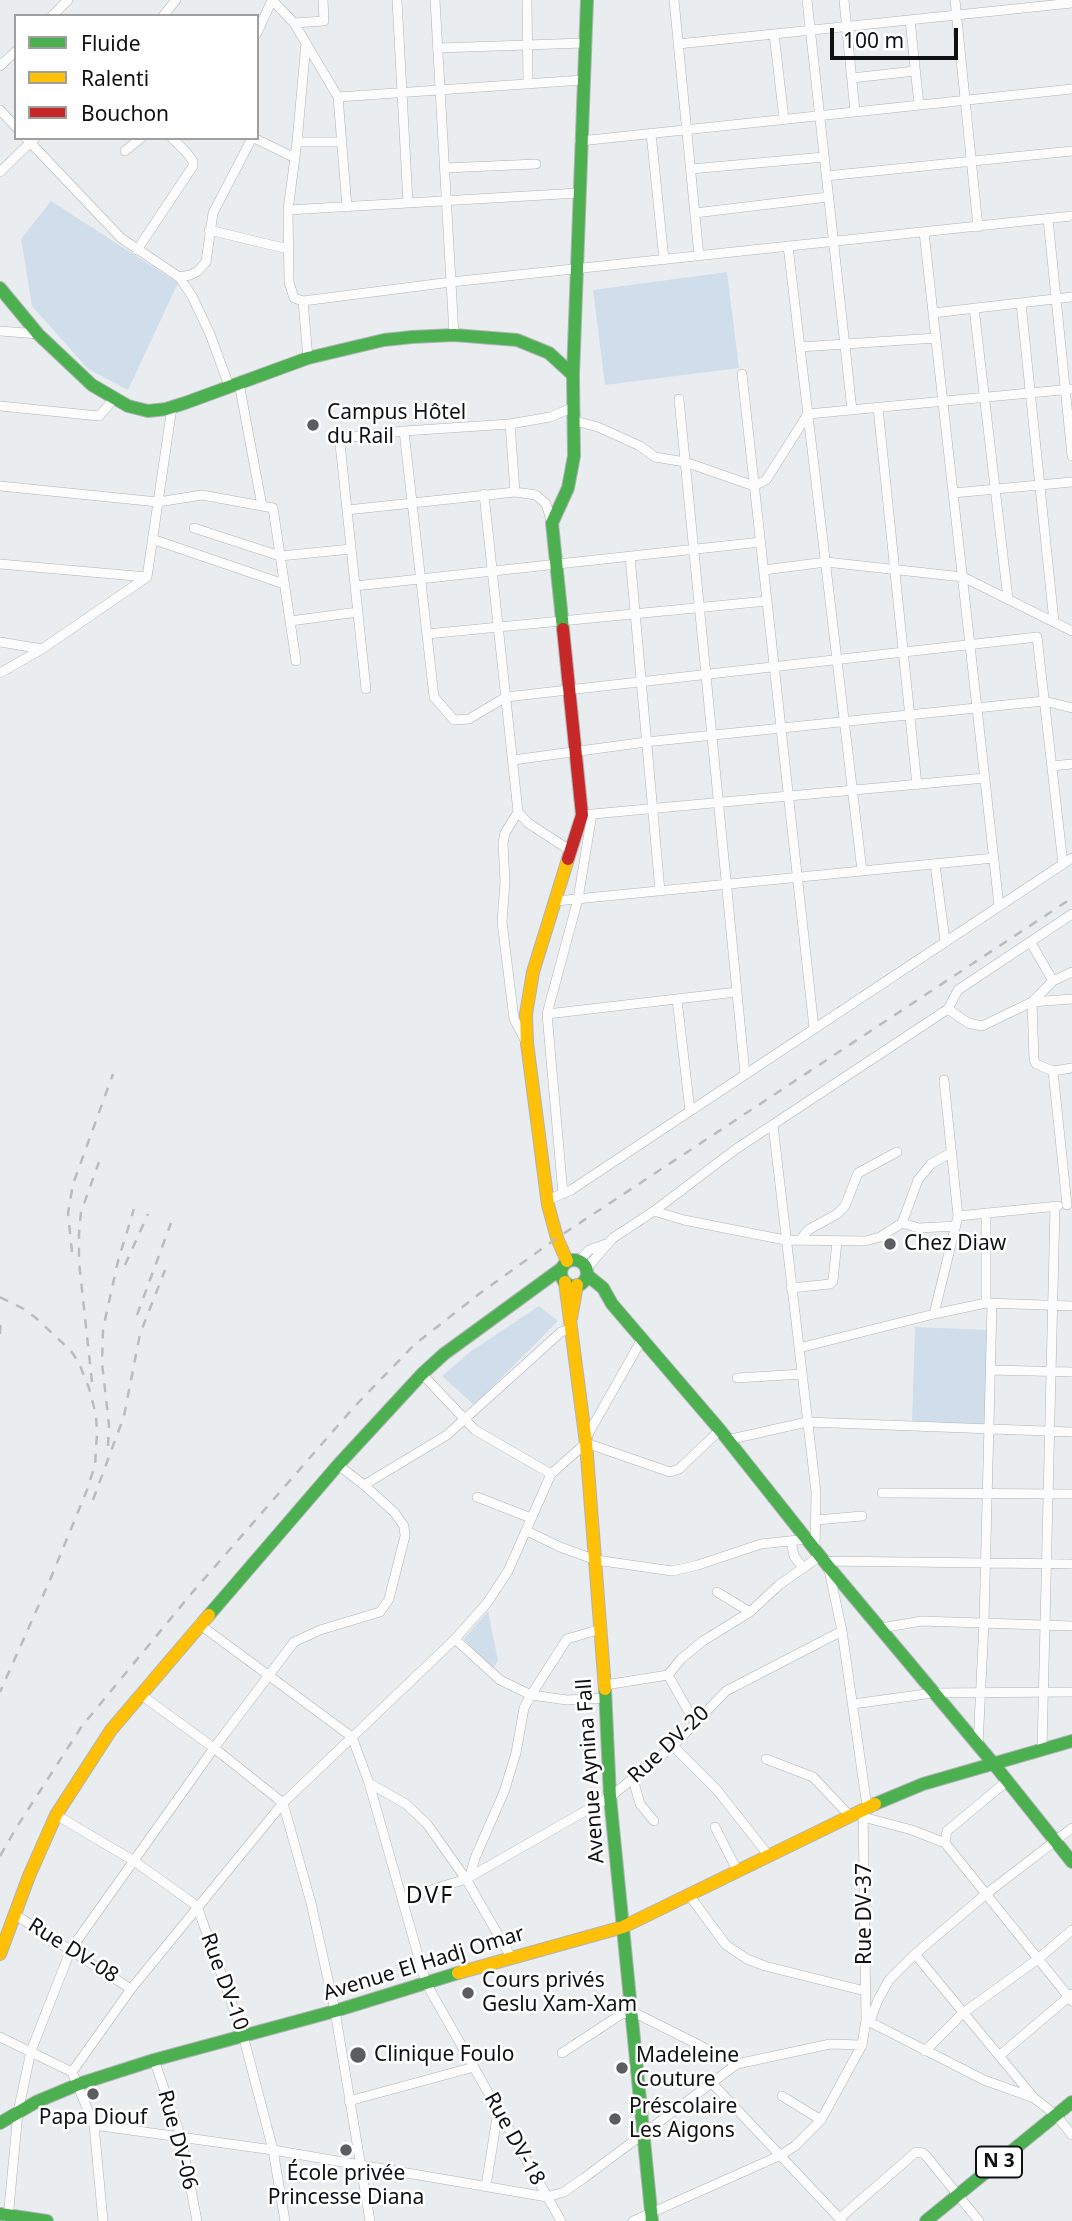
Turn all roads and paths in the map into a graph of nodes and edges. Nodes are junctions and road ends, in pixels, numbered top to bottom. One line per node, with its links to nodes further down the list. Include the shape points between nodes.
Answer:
1 (68, 0): 14 (street)
2 (176, 0): 15 (street)
3 (272, 0): 18 (street); 20 (street)
4 (323, 0): 18 (street, via 324,21)
5 (397, 0): 36 (street)
6 (436, 0): 27 (street)
7 (527, 0): 26 (street)
8 (587, 0): 24 (main road)
9 (674, 0): 25 (street)
10 (807, 0): 21 (street)
11 (844, 0): 19 (street)
12 (955, 0): 16 (street)
13 (1072, 3): 16 (street)
14 (54, 14)
15 (165, 14)
16 (957, 15): 17 (street); 38 (street)
17 (910, 20): 19 (street); 30 (street)
18 (294, 23): 23 (street)
19 (847, 26): 21 (street); 31 (street)
20 (259, 29)
21 (810, 30): 22 (street); 42 (street)
22 (774, 34): 25 (street); 43 (street)
23 (306, 43): 37 (street); 53 (street)
24 (584, 43): 26 (street); 32 (main road)
25 (678, 44): 45 (street)
26 (528, 45): 27 (street); 33 (street)
27 (438, 48): 35 (street)
28 (14, 53): 29 (street)
29 (0, 66)
30 (915, 71): 31 (street); 39 (street)
31 (852, 78): 41 (street)
32 (583, 80): 33 (street); 52 (main road)
33 (528, 84): 35 (street)
34 (1072, 89): 38 (street)
35 (440, 90): 36 (street); 61 (street)
36 (402, 92): 37 (street); 68 (street)
37 (338, 97): 54 (street)
38 (965, 100): 39 (street); 59 (street)
39 (919, 105): 41 (street)
40 (0, 110): 44 (street)
41 (855, 112): 42 (street)
42 (819, 116): 43 (street); 57 (street)
43 (784, 119): 45 (street)
44 (14, 126)
45 (687, 130): 46 (street); 62 (street)
46 (651, 133): 52 (street); 82 (street)
47 (30, 140): 63 (street); 80 (street)
48 (139, 140): 55 (street)
49 (174, 140): 80 (street, via 193,166)
50 (252, 140): 75 (street, via 213,213)
51 (257, 140): 58 (street)
52 (580, 141): 65 (main road)
53 (297, 142): 54 (street); 58 (street)
54 (342, 142): 69 (street)
55 (125, 151)
56 (1072, 151): 59 (street)
57 (824, 157): 62 (street); 64 (street)
58 (295, 158): 70 (street)
59 (971, 161): 64 (street); 74 (street)
60 (536, 164): 61 (street)
61 (445, 168): 67 (street)
62 (691, 169): 71 (street)
63 (0, 172)
64 (826, 176): 66 (street)
65 (578, 193): 67 (street); 83 (main road)
66 (828, 197): 71 (street); 77 (street)
67 (446, 201): 68 (street); 85 (street)
68 (408, 203): 69 (street)
69 (347, 207): 70 (street)
70 (288, 210): 79 (street)
71 (695, 213): 81 (street)
72 (1072, 216): 73 (street)
73 (1048, 219): 74 (street); 88 (street)
74 (978, 227): 76 (street)
75 (209, 230): 79 (street); 84 (street, via 206,262 190,275)
76 (924, 232): 77 (street); 92 (street)
77 (833, 242): 78 (street); 97 (street)
78 (788, 246): 81 (street); 98 (street)
79 (288, 249): 89 (street, via 289,282 294,298)
80 (137, 250): 84 (street)
81 (699, 256): 82 (street)
82 (664, 260): 83 (street)
83 (578, 269): 85 (street); 101 (main road)
84 (179, 277): 102 (street)
85 (451, 282): 89 (street); 95 (street)
86 (0, 288): 94 (main road)
87 (1072, 297): 88 (street)
88 (1056, 299): 90 (street); 103 (street)
89 (303, 301): 99 (street)
90 (1021, 303): 91 (street); 104 (street)
91 (974, 308): 92 (street); 105 (street)
92 (933, 313): 96 (street)
93 (0, 331): 94 (street)
94 (38, 334): 106 (main road, via 92,385)
95 (454, 335): 99 (main road, via 384,340); 101 (main road, via 517,340 549,353)
96 (936, 338): 97 (street); 108 (street)
97 (844, 344): 98 (street); 112 (street)
98 (800, 347): 114 (street)
99 (308, 358): 102 (main road)
100 (742, 374): 122 (street)
101 (573, 375): 113 (main road)
102 (234, 385): 110 (main road); 129 (street)
103 (1069, 390): 104 (street); 117 (street)
104 (1030, 393): 105 (street); 120 (street)
105 (984, 398): 108 (street); 123 (street)
106 (114, 399): 109 (street, via 99,416); 110 (main road, via 148,411)
107 (679, 399): 118 (street)
108 (943, 402): 111 (street); 125 (street)
109 (0, 406)
110 (172, 407): 127 (street)
111 (878, 408): 112 (street); 143 (street)
112 (852, 410): 114 (street)
113 (574, 414): 115 (street); 118 (street, via 656,457); 131 (main road, via 572,473)
114 (808, 414): 122 (street, via 766,480); 139 (street)
115 (510, 424): 116 (street); 124 (street)
116 (404, 431): 128 (street); 130 (street, via 344,438 340,444)
117 (1072, 456)
118 (685, 462): 122 (street); 136 (street)
119 (1072, 482): 120 (street)
120 (1039, 485): 123 (street); 157 (street)
121 (0, 486): 127 (street)
122 (754, 486): 134 (street)
123 (995, 489): 125 (street); 150 (street)
124 (515, 492): 126 (street); 131 (street, via 536,495 546,504)
125 (953, 493): 146 (street)
126 (484, 494): 128 (street); 144 (street)
127 (158, 502): 129 (street, via 202,495); 133 (street)
128 (412, 503): 130 (street); 147 (street)
129 (261, 506): 137 (street, via 273,508)
130 (347, 510): 135 (street)
131 (552, 523): 140 (main road)
132 (194, 528): 137 (street)
133 (152, 539): 145 (street); 148 (street)
134 (761, 542): 136 (street); 142 (street)
135 (351, 549): 137 (street); 149 (street)
136 (694, 550): 138 (street); 152 (street)
137 (280, 556): 148 (street)
138 (630, 556): 140 (street); 154 (street)
139 (826, 562): 142 (street); 143 (street); 165 (street)
140 (556, 564): 144 (street); 156 (main road)
141 (0, 565): 145 (street)
142 (764, 570): 151 (street)
143 (895, 570): 146 (street); 164 (street)
144 (492, 571): 147 (street); 158 (street)
145 (147, 577): 163 (street)
146 (962, 577): 150 (street); 162 (street)
147 (421, 579): 149 (street); 160 (street)
148 (284, 584): 155 (street)
149 (355, 586): 153 (street)
150 (1007, 599): 157 (street)
151 (767, 601): 152 (street); 167 (street)
152 (700, 607): 154 (street); 169 (street)
153 (358, 612): 155 (street); 171 (street)
154 (635, 614): 156 (street); 170 (street)
155 (290, 621): 166 (street)
156 (562, 621): 158 (street); 172 (main road)
157 (1054, 622): 159 (street)
158 (498, 627): 160 (street); 173 (street)
159 (1072, 631)
160 (427, 634): 173 (street, via 434,697 454,720 469,719)
161 (0, 642): 163 (street)
162 (970, 644): 164 (street); 174 (street, via 1037,637); 175 (street)
163 (43, 649): 168 (street)
164 (903, 652): 165 (street); 177 (street)
165 (837, 659): 167 (street); 178 (street)
166 (296, 661)
167 (774, 666): 169 (street); 179 (street)
168 (0, 673)
169 (706, 674): 170 (street); 180 (street)
170 (641, 681): 172 (street); 181 (street)
171 (366, 689)
172 (569, 690): 173 (street); 182 (main road)
173 (506, 697): 183 (street)
174 (1044, 701): 175 (street); 176 (street); 185 (street)
175 (977, 708): 177 (street); 186 (street)
176 (1072, 708)
177 (910, 715): 178 (street); 187 (street)
178 (845, 722): 179 (street); 188 (street)
179 (781, 728): 180 (street); 189 (street)
180 (712, 735): 181 (street); 190 (street)
181 (646, 742): 182 (street); 191 (street)
182 (575, 752): 183 (street); 193 (main road)
183 (513, 760): 192 (street)
184 (1072, 764): 185 (street)
185 (1052, 766): 198 (street)
186 (985, 778): 187 (street); 195 (street)
187 (917, 785): 188 (street)
188 (853, 790): 189 (street); 199 (street)
189 (789, 796): 190 (street); 200 (street)
190 (719, 803): 191 (street); 201 (street)
191 (652, 809): 193 (street); 202 (street)
192 (518, 813): 194 (street); 218 (street, via 503,843 502,922 514,1020)
193 (587, 815): 194 (main road, Avenue Aynina Fall); 203 (street)
194 (571, 851): 204 (main road, Avenue Aynina Fall)
195 (994, 858): 197 (street); 205 (street)
196 (1072, 858): 198 (street)
197 (935, 864): 199 (street); 207 (street)
198 (1063, 864): 205 (street)
199 (862, 871): 200 (street)
200 (798, 878): 201 (street); 217 (street)
201 (727, 885): 202 (street); 211 (street)
202 (660, 891): 203 (street)
203 (578, 899): 204 (street); 216 (street)
204 (556, 901): 218 (main road, Avenue Aynina Fall, via 528,995)
205 (999, 906): 207 (street)
206 (1072, 914): 208 (street)
207 (945, 941): 217 (street)
208 (1031, 943): 210 (street); 215 (street, via 958,990)
209 (1072, 972): 210 (street)
210 (1053, 981): 214 (street)
211 (737, 992): 212 (street); 221 (street)
212 (677, 999): 216 (street); 223 (street)
213 (1072, 999): 214 (street)
214 (1032, 1002): 215 (street, via 982,1026 968,1023); 220 (street, via 1034,1060)
215 (948, 1009): 224 (street)
216 (547, 1014): 229 (street)
217 (814, 1028): 221 (street)
218 (527, 1043): 230 (main road, Avenue Aynina Fall)
219 (1072, 1068): 220 (street)
220 (1053, 1071): 226 (street)
221 (745, 1074): 223 (street)
222 (944, 1080): 228 (street)
223 (690, 1111): 229 (street)
224 (773, 1125): 233 (street); 237 (street, Rue DV-37)
225 (1072, 1135): 226 (street)
226 (1060, 1136): 231 (street)
227 (897, 1152): 238 (street, via 858,1173 845,1206)
228 (952, 1152): 235 (street); 236 (street, via 931,1164 918,1180)
229 (563, 1194): 230 (street)
230 (548, 1200): 240 (main road, Avenue Aynina Fall, via 557,1238)
231 (1070, 1205): 232 (street)
232 (1055, 1207): 234 (street); 243 (street)
233 (654, 1210): 237 (street); 240 (street)
234 (986, 1213): 235 (street); 242 (street)
235 (957, 1221): 236 (street, via 919,1228); 245 (street)
236 (902, 1223): 239 (street, via 880,1237)
237 (785, 1240): 238 (street); 241 (street, Rue DV-37)
238 (800, 1240): 239 (street)
239 (837, 1241): 241 (street, via 830,1284)
240 (574, 1274): 246 (main road, Avenue Aynina Fall); 247 (main road, via 612,1304); 252 (main road, via 538,1285)
241 (792, 1288): 248 (street, Rue DV-37)
242 (989, 1304): 243 (street); 245 (street); 249 (street)
243 (1053, 1306): 244 (street); 250 (street)
244 (1072, 1306)
245 (934, 1314): 248 (street)
246 (572, 1323): 255 (street); 261 (main road, Avenue Aynina Fall)
247 (642, 1339): 260 (main road); 261 (street)
248 (799, 1348): 253 (street, Rue DV-37)
249 (990, 1370): 250 (street); 257 (street)
250 (1051, 1372): 251 (street); 258 (street)
251 (1072, 1372)
252 (422, 1374): 255 (street); 262 (main road)
253 (802, 1374): 254 (street); 256 (street, Rue DV-37)
254 (737, 1378)
255 (464, 1418): 263 (street, via 475,1430); 264 (street, via 447,1434)
256 (807, 1422): 257 (street); 260 (street); 272 (street, Rue DV-37)
257 (989, 1430): 258 (street); 265 (street)
258 (1049, 1432): 259 (street); 267 (street)
259 (1072, 1432)
260 (723, 1435): 261 (street, via 670,1472); 275 (main road)
261 (585, 1441): 263 (street); 276 (main road, Avenue Aynina Fall)
262 (338, 1465): 264 (street); 284 (main road)
263 (551, 1474): 271 (street)
264 (364, 1485): 292 (street, via 404,1527 389,1600 380,1612 293,1642)
265 (987, 1492): 266 (street); 267 (street); 277 (street)
266 (882, 1493)
267 (1048, 1493): 268 (street); 278 (street)
268 (1072, 1494)
269 (477, 1497): 271 (street)
270 (862, 1516): 272 (street)
271 (531, 1518): 273 (street)
272 (816, 1520): 275 (street, Rue DV-37)
273 (527, 1531): 276 (street); 290 (street, via 487,1603)
274 (790, 1541): 275 (street); 276 (street, via 761,1544 672,1571); 280 (street)
275 (819, 1554): 277 (street); 280 (street); 287 (main road); 289 (street, Rue DV-37)
276 (596, 1560): 288 (main road, Avenue Aynina Fall)
277 (985, 1563): 278 (street); 283 (street)
278 (1046, 1563): 279 (street); 285 (street)
279 (1072, 1564)
280 (803, 1568): 282 (street)
281 (717, 1592): 282 (street)
282 (750, 1612): 291 (street, via 696,1647)
283 (984, 1622): 285 (street); 287 (street, via 922,1621); 293 (street)
284 (199, 1624): 292 (street); 297 (main road)
285 (1045, 1625): 286 (street); 295 (street)
286 (1072, 1626)
287 (881, 1628): 298 (main road)
288 (601, 1629): 294 (main road, Avenue Aynina Fall); 299 (street, via 567,1639)
289 (842, 1631): 300 (street, Rue DV-37); 301 (street, Rue DV-20, via 726,1691)
290 (455, 1639): 299 (street, via 500,1680); 302 (street)
291 (668, 1675): 294 (street); 301 (street)
292 (269, 1677): 302 (street); 306 (street)
293 (980, 1691): 295 (street); 298 (street); 304 (street)
294 (606, 1692): 299 (street, via 567,1700); 313 (main road, Avenue Aynina Fall)
295 (1043, 1692): 296 (street); 307 (street)
296 (1072, 1692)
297 (140, 1693): 306 (street); 316 (main road)
298 (933, 1693): 300 (street); 304 (main road)
299 (531, 1695): 327 (street, via 524,1707 504,1793)
300 (853, 1704): 315 (street, Rue DV-37)
301 (695, 1723): 305 (street, Rue DV-20)
302 (352, 1737): 312 (street, Rue DV-18); 314 (street)
303 (1072, 1741): 307 (main road)
304 (978, 1745): 309 (main road)
305 (673, 1746): 310 (street, Rue DV-20); 323 (street, via 717,1790)
306 (214, 1748): 314 (street); 324 (street)
307 (1042, 1749): 309 (main road)
308 (766, 1759): 317 (street, via 813,1777)
309 (993, 1763): 311 (main road); 315 (main road, Avenue El Hadj Omar, via 923,1784)
310 (633, 1779): 313 (street, Rue DV-20); 318 (street, via 640,1804)
311 (1007, 1781): 321 (main road); 322 (street, via 947,1831)
312 (369, 1783): 327 (street, via 406,1804); 330 (street, Rue DV-18)
313 (610, 1797): 327 (street, Rue DV-20); 333 (main road, Avenue Aynina Fall)
314 (283, 1802): 331 (street); 344 (street)
315 (864, 1811): 317 (main road, Avenue El Hadj Omar); 322 (street); 342 (street, Rue DV-37)
316 (56, 1815): 324 (street, Rue DV-10); 332 (main road)
317 (849, 1815): 323 (main road, Avenue El Hadj Omar)
318 (654, 1821)
319 (715, 1827): 326 (street)
320 (1072, 1828): 321 (street)
321 (1056, 1840): 325 (main road); 328 (street)
322 (945, 1843): 328 (street)
323 (769, 1856): 326 (main road, Avenue El Hadj Omar)
324 (134, 1861): 331 (street, Rue DV-10); 335 (street)
325 (1072, 1862)
326 (738, 1872): 329 (main road, Avenue El Hadj Omar)
327 (468, 1877): 330 (street, Rue DV-20); 338 (street)
328 (986, 1894): 337 (street); 339 (street)
329 (689, 1895): 333 (main road, Avenue El Hadj Omar); 342 (street, via 726,1945 747,1959)
330 (402, 1899): 340 (street, Rue DV-18)
331 (197, 1906): 341 (street); 348 (street, Rue DV-10)
332 (14, 1914): 335 (street, Rue DV-08); 336 (main road)
333 (623, 1927): 338 (main road, Avenue El Hadj Omar); 345 (main road, Avenue Aynina Fall)
334 (1072, 1930): 339 (street)
335 (71, 1949): 341 (street, Rue DV-08); 351 (street)
336 (0, 1954)
337 (915, 1954): 346 (street); 347 (street, via 889,1980)
338 (511, 1957): 340 (main road, Avenue El Hadj Omar)
339 (1038, 1959): 343 (street); 346 (street)
340 (426, 1983): 344 (main road, Avenue El Hadj Omar); 357 (street, Rue DV-18)
341 (131, 1989): 358 (street)
342 (865, 1991): 347 (street, Rue DV-37)
343 (1071, 1997): 354 (street)
344 (335, 2011): 348 (main road, Avenue El Hadj Omar); 363 (street)
345 (631, 2011): 353 (street); 356 (street); 371 (main road, Avenue Aynina Fall)
346 (962, 2013): 352 (street); 354 (street)
347 (868, 2020): 350 (street); 352 (street)
348 (243, 2035): 355 (main road, Avenue El Hadj Omar); 374 (street, Rue DV-10)
349 (0, 2037): 351 (street)
350 (862, 2045): 356 (street, via 830,2044); 368 (street)
351 (31, 2051): 358 (street); 366 (street)
352 (926, 2051): 362 (street)
353 (562, 2053)
354 (999, 2056): 362 (street)
355 (154, 2060): 360 (main road, Avenue El Hadj Omar); 373 (street, Rue DV-06)
356 (737, 2064): 359 (street)
357 (474, 2067): 363 (street); 365 (street, Rue DV-18)
358 (72, 2072): 360 (street)
359 (712, 2082): 371 (street); 375 (street)
360 (79, 2084): 366 (main road, Avenue El Hadj Omar); 370 (street)
361 (782, 2096): 368 (street)
362 (1034, 2098): 367 (street)
363 (349, 2101): 376 (street)
364 (1072, 2102): 367 (main road, N 3)
365 (498, 2111): 377 (street); 379 (street, Rue DV-18)
366 (18, 2112): 369 (main road, Avenue El Hadj Omar); 380 (street)
367 (1056, 2115): 372 (street); 378 (main road, N 3)
368 (821, 2120): 375 (street)
369 (0, 2123)
370 (94, 2125): 373 (street); 384 (street)
371 (643, 2133): 379 (street, via 564,2192); 381 (main road, Avenue Aynina Fall)
372 (1072, 2136)
373 (181, 2137): 374 (street); 385 (street, Rue DV-06)
374 (273, 2150): 376 (street); 386 (street, Rue DV-10)
375 (781, 2155): 381 (street); 382 (street)
376 (359, 2165): 377 (street); 387 (street)
377 (486, 2186): 379 (street)
378 (958, 2196): 382 (street, via 923,2152 916,2152); 390 (main road, N 3); 391 (street)
379 (547, 2197): 388 (street, Rue DV-18)
380 (6, 2217): 383 (main road)
381 (651, 2217): 389 (street)
382 (841, 2220)
383 (47, 2221)
384 (103, 2221)
385 (197, 2221)
386 (285, 2221)
387 (370, 2221)
388 (561, 2221)
389 (633, 2221)
390 (926, 2221)
391 (979, 2221)

